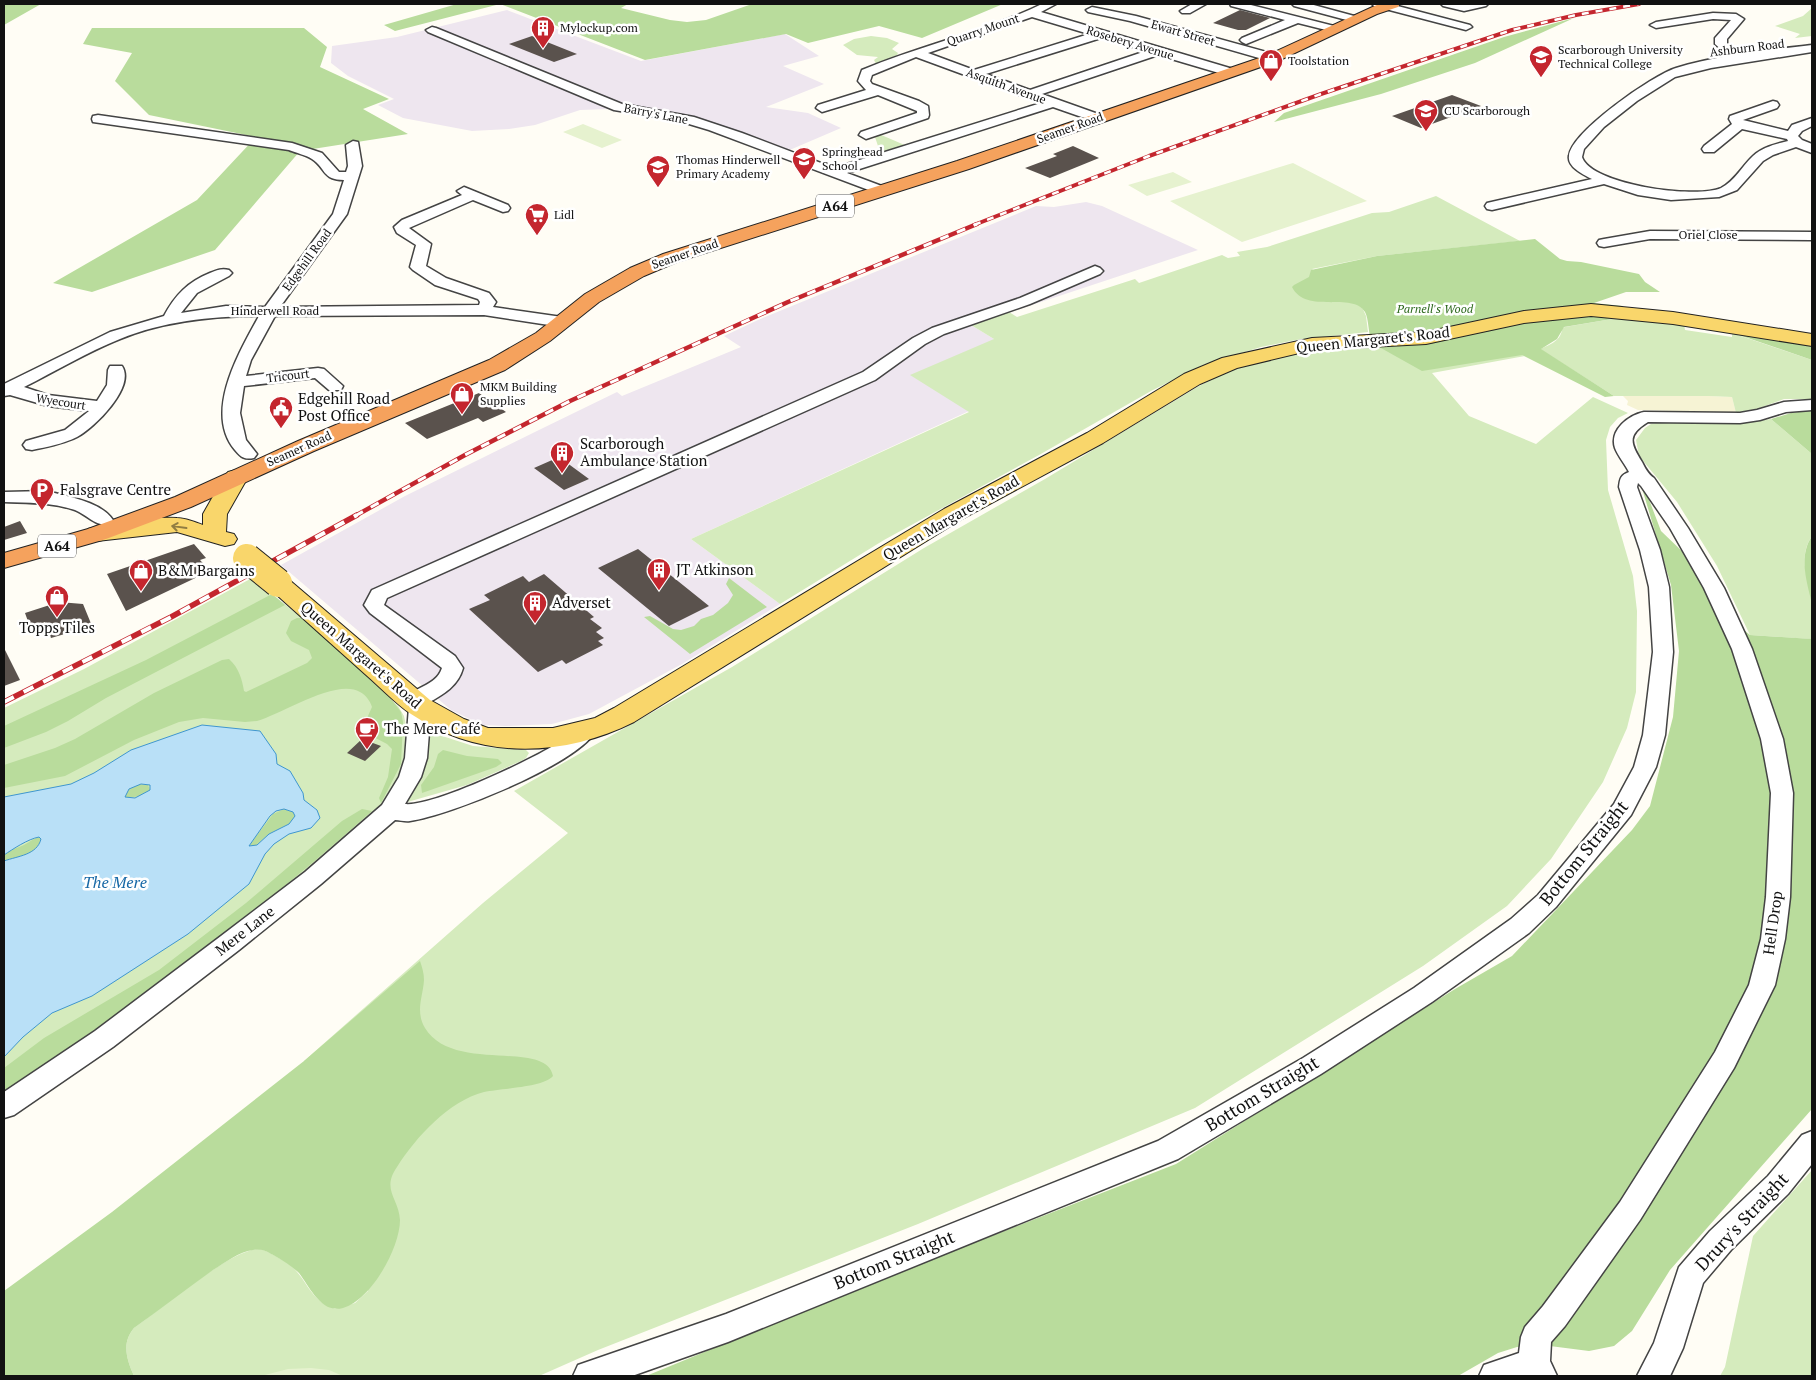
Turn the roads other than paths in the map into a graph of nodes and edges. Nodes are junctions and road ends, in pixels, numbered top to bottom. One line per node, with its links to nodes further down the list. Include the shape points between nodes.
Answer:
1 (1050, 4): 10 (street, Quarry Mount)
2 (1200, 4): 9 (street)
3 (1235, 4): 12 (street)
4 (1298, 4): 11 (street)
5 (1385, 4): 11 (highway, Seamer Road / A64); 14 (street)
6 (1447, 4): 7 (street, via 1464,8)
7 (1482, 4)
8 (1092, 10): 25 (street, Ewart Street, via 1132,18)
9 (1186, 11)
10 (1032, 14): 17 (street, Rosebery Avenue); 23 (street, Quarry Mount)
11 (1354, 19): 15 (highway, Seamer Road / A64)
12 (1296, 20): 15 (street); 18 (street)
13 (1656, 25): 21 (street, via 1713,16 1736,17 1736,23 1721,38 1721,44)
14 (1466, 27)
15 (1334, 29): 25 (highway, Seamer Road / A64)
16 (432, 30): 42 (street, Barry's Lane, via 618,107 691,121)
17 (1100, 34): 22 (street, Rosebery Avenue); 27 (street)
18 (1246, 40)
19 (1812, 40): 21 (street, Ashburn Road)
20 (1812, 48): 44 (street, via 1731,60 1681,70 1668,76 1618,110 1576,150 1577,163)
21 (1729, 50): 24 (street, Ashburn Road)
22 (1158, 51): 26 (street, Rosebery Avenue); 29 (street)
23 (916, 53): 27 (street, Asquith Avenue); 28 (street, Quarry Mount, via 866,73 864,80 868,87)
24 (1691, 55)
25 (1273, 58): 26 (highway, Seamer Road / A64)
26 (1229, 72): 33 (highway, Seamer Road / A64)
27 (973, 74): 29 (street, Asquith Avenue)
28 (877, 91): 32 (street); 37 (street, via 915,104 924,109 923,116)
29 (1030, 94): 30 (street, Asquith Avenue)
30 (1052, 103): 33 (street, Asquith Avenue); 42 (street)
31 (1773, 105): 36 (street, via 1735,119)
32 (822, 108)
33 (1096, 118): 45 (highway, Seamer Road / A64)
34 (98, 119): 43 (street, via 292,147 317,156 337,176)
35 (1812, 122): 38 (street, via 1797,128)
36 (1740, 125): 38 (street); 41 (street)
37 (866, 135)
38 (1794, 139): 40 (street); 44 (street, via 1764,154 1730,188 1721,192 1670,195 1632,189)
39 (353, 145): 43 (street, Edgehill Road, via 356,166)
40 (1812, 148)
41 (1708, 149)
42 (832, 173): 45 (street, Barry's Lane)
43 (353, 176): 52 (street, Edgehill Road, via 340,214)
44 (1605, 180): 46 (street)
45 (882, 192): 55 (highway, Seamer Road / A64, via 670,258 592,298)
46 (1492, 206)
47 (503, 208): 53 (street, via 469,193 401,227 424,244 418,261 422,272 484,296 488,302)
48 (1812, 236): 49 (street, Oriel Close, via 1650,235)
49 (1604, 243)
50 (1095, 271): 71 (street, via 1025,301 938,331 869,376 379,594 374,605 377,609 453,668 452,676)
51 (224, 273): 54 (street, via 200,283 181,299)
52 (270, 310): 53 (street, Hinderwell Road); 54 (street, Hinderwell Road, via 226,311); 58 (street, Edgehill Road, via 243,360)
53 (484, 310): 55 (street, Hinderwell Road)
54 (170, 320): 60 (street, Hinderwell Road, via 116,335)
55 (562, 322): 64 (highway, Seamer Road / A64, via 523,351 497,365 282,456)
56 (1812, 340): 72 (main road, Queen Margaret's Road, via 1673,318 1591,310 1524,317 1426,338 1312,344 1230,363 1192,379 1087,442 953,514 624,715)
57 (116, 370): 62 (street, Wyecourt, via 114,389)
58 (236, 382): 59 (street, Tricourt, via 318,373); 64 (street, Edgehill Road, via 230,413)
59 (335, 386)
60 (10, 387): 62 (street, Wyecourt, via 52,402)
61 (1812, 405): 65 (street, Hell Drop, via 1784,407 1740,418 1644,417 1628,427 1623,440 1624,448)
62 (102, 407): 63 (street, via 75,432)
63 (32, 445)
64 (243, 468): 67 (highway, Seamer Road / A64); 69 (main road, via 215,514)
65 (1641, 476): 76 (street, Hell Drop, via 1656,492 1714,588 1742,649 1772,739 1782,794 1778,897 1773,939 1762,985 1725,1060 1630,1211 1536,1337); 77 (street, Bottom Straight, via 1630,478 1628,487 1659,587 1664,652 1654,735 1645,768 1622,809 1548,901 1520,926 1423,995 1168,1150 728,1328)
66 (4, 497): 68 (street, via 47,497 83,507)
67 (183, 502): 68 (highway, Seamer Road / A64); 69 (main road, Queen Margaret's Road)
68 (100, 527): 69 (main road, one-way to 68, via 178,525); 70 (highway, Seamer Road / A64)
69 (220, 535): 71 (main road, Queen Margaret's Road, bridge)
70 (4, 561)
71 (417, 704): 72 (main road, Queen Margaret's Road, via 454,726 486,737 515,740 553,738); 73 (street, Mere Lane, via 416,758 410,777)
72 (585, 731): 73 (street, via 569,746 544,760 462,799 409,813)
73 (390, 811): 74 (street, Mere Lane, via 230,944 104,1039)
74 (4, 1107)
75 (1812, 1143): 79 (street, Drury's Straight, via 1779,1183 1724,1237 1690,1277 1668,1348)
76 (1537, 1370): 78 (street)
77 (589, 1376)
78 (1495, 1376)
79 (1653, 1376)

